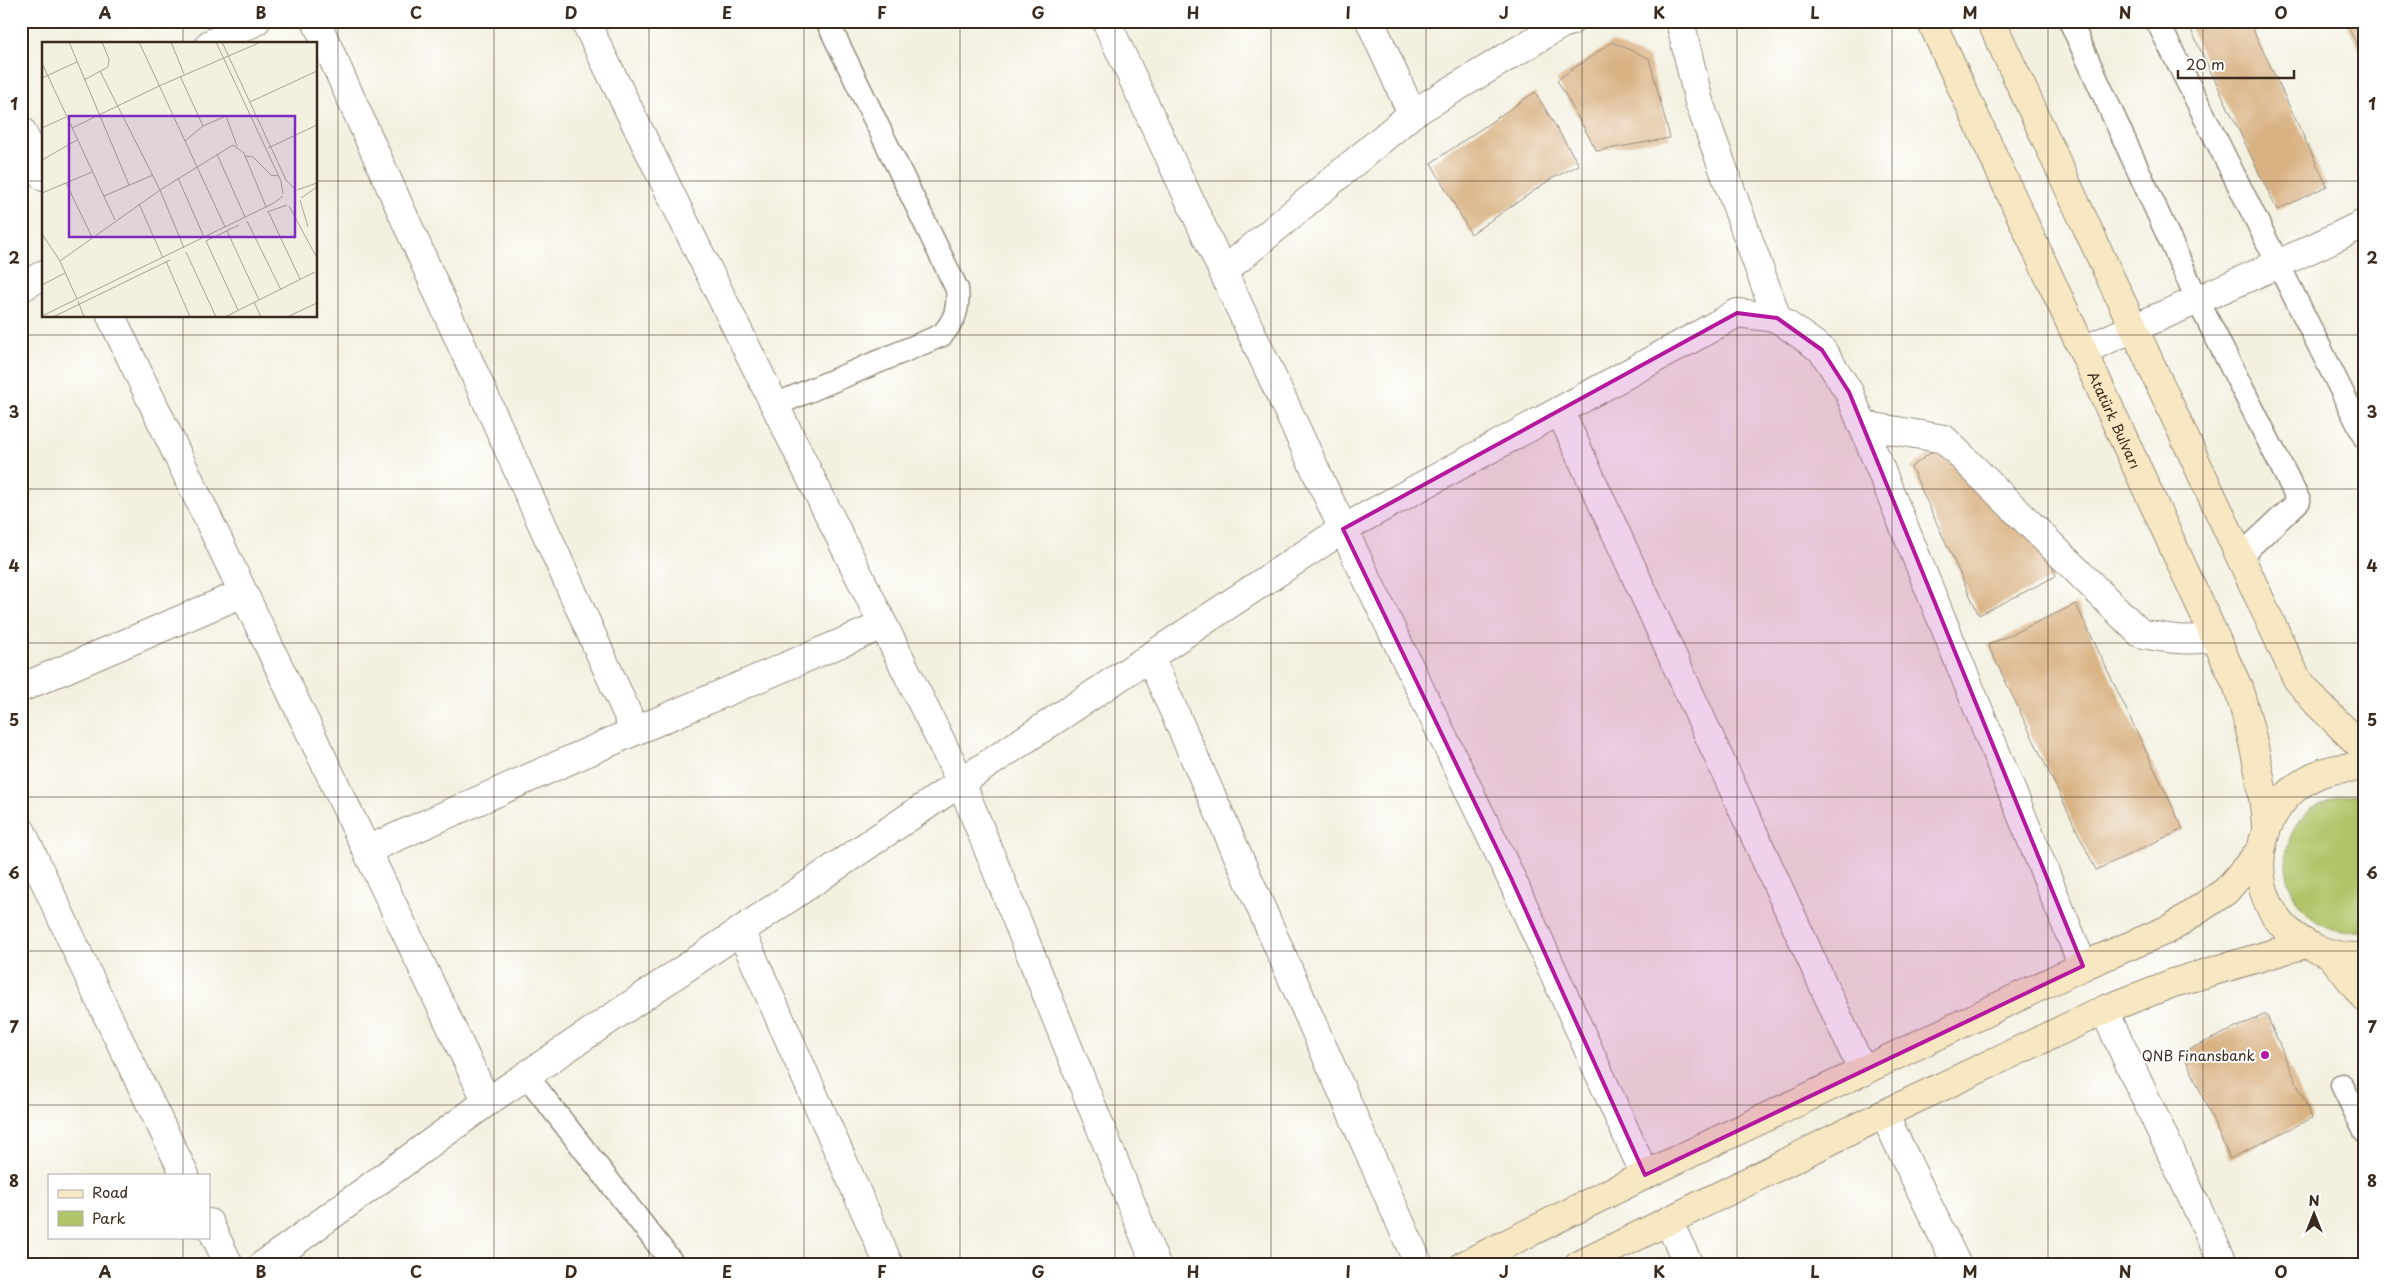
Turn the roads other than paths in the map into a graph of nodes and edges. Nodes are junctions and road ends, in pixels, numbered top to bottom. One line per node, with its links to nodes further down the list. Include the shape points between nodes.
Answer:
1 (256, 21): 13 (street)
2 (316, 21): 38 (street)
3 (585, 21): 27 (street)
4 (827, 21): 27 (lane, via 957,289 957,311 952,324 942,335)
5 (1106, 21): 19 (street)
6 (1370, 21): 14 (street)
7 (1572, 21): 14 (street)
8 (1680, 21): 24 (street, via 1699,102)
9 (1931, 21): 26 (main road, Atatürk Bulvarı)
10 (1991, 21): 25 (main road)
11 (2070, 21): 22 (lane)
12 (2157, 21): 18 (lane)
13 (214, 42)
14 (1412, 114): 19 (street)
15 (29, 130): 16 (street)
16 (42, 171)
17 (2365, 224): 18 (street)
18 (2278, 266): 22 (street); 30 (lane)
19 (1223, 272): 31 (street)
20 (42, 275): 21 (street)
21 (21, 288)
22 (2197, 299): 25 (street); 32 (lane, via 2300,501)
23 (112, 318): 33 (street)
24 (1777, 318): 28 (street, via 1736,313); 29 (street, via 1822,350 1849,392)
25 (2134, 328): 26 (street); 32 (main road)
26 (2084, 350): 35 (main road, Atatürk Bulvarı)
27 (775, 405): 34 (street)
28 (1560, 411): 31 (street); 52 (street)
29 (1862, 424): 35 (street, via 1944,439 2140,633 2169,640 2193,641); 49 (street)
30 (2365, 438)
31 (1343, 529): 36 (street); 59 (street, via 1510,878)
32 (2240, 556): 39 (main road, via 2297,679)
33 (243, 593): 37 (street); 44 (street)
34 (883, 625): 38 (street); 41 (street)
35 (2215, 637): 43 (main road, Atatürk Bulvarı, via 2238,687 2251,729 2264,796)
36 (1150, 657): 41 (street); 67 (street)
37 (21, 688)
38 (635, 731): 44 (street)
39 (2365, 750)
40 (2365, 768): 43 (main road, via 2338,768 2294,788 2278,806)
41 (961, 782): 45 (street); 66 (street)
42 (21, 830): 58 (street)
43 (2263, 839): 46 (main road, Atatürk Bulvarı, via 2261,878 2269,904 2284,926); 49 (main road, via 2226,891 2171,928)
44 (366, 850): 55 (street)
45 (741, 931): 53 (street); 65 (street)
46 (2305, 944): 47 (main road, Atatürk Bulvarı); 51 (main road, via 2173,982)
47 (2331, 955): 48 (main road); 50 (main road)
48 (2365, 956)
49 (2083, 966): 52 (main road)
50 (2365, 998)
51 (2104, 1010): 56 (main road); 72 (street)
52 (1864, 1072): 59 (main road)
53 (526, 1076): 55 (street); 62 (lane)
54 (2342, 1085): 57 (lane)
55 (487, 1102): 64 (street)
56 (1884, 1114): 60 (main road); 71 (street)
57 (2365, 1132)
58 (185, 1174)
59 (1645, 1174): 68 (main road)
60 (1668, 1221): 69 (main road); 70 (street)
61 (210, 1225): 63 (street)
62 (667, 1262)
63 (229, 1265)
64 (263, 1265)
65 (889, 1265)
66 (1156, 1265)
67 (1419, 1265)
68 (1464, 1265)
69 (1579, 1265)
70 (1689, 1265)
71 (1957, 1265)
72 (2224, 1265)

